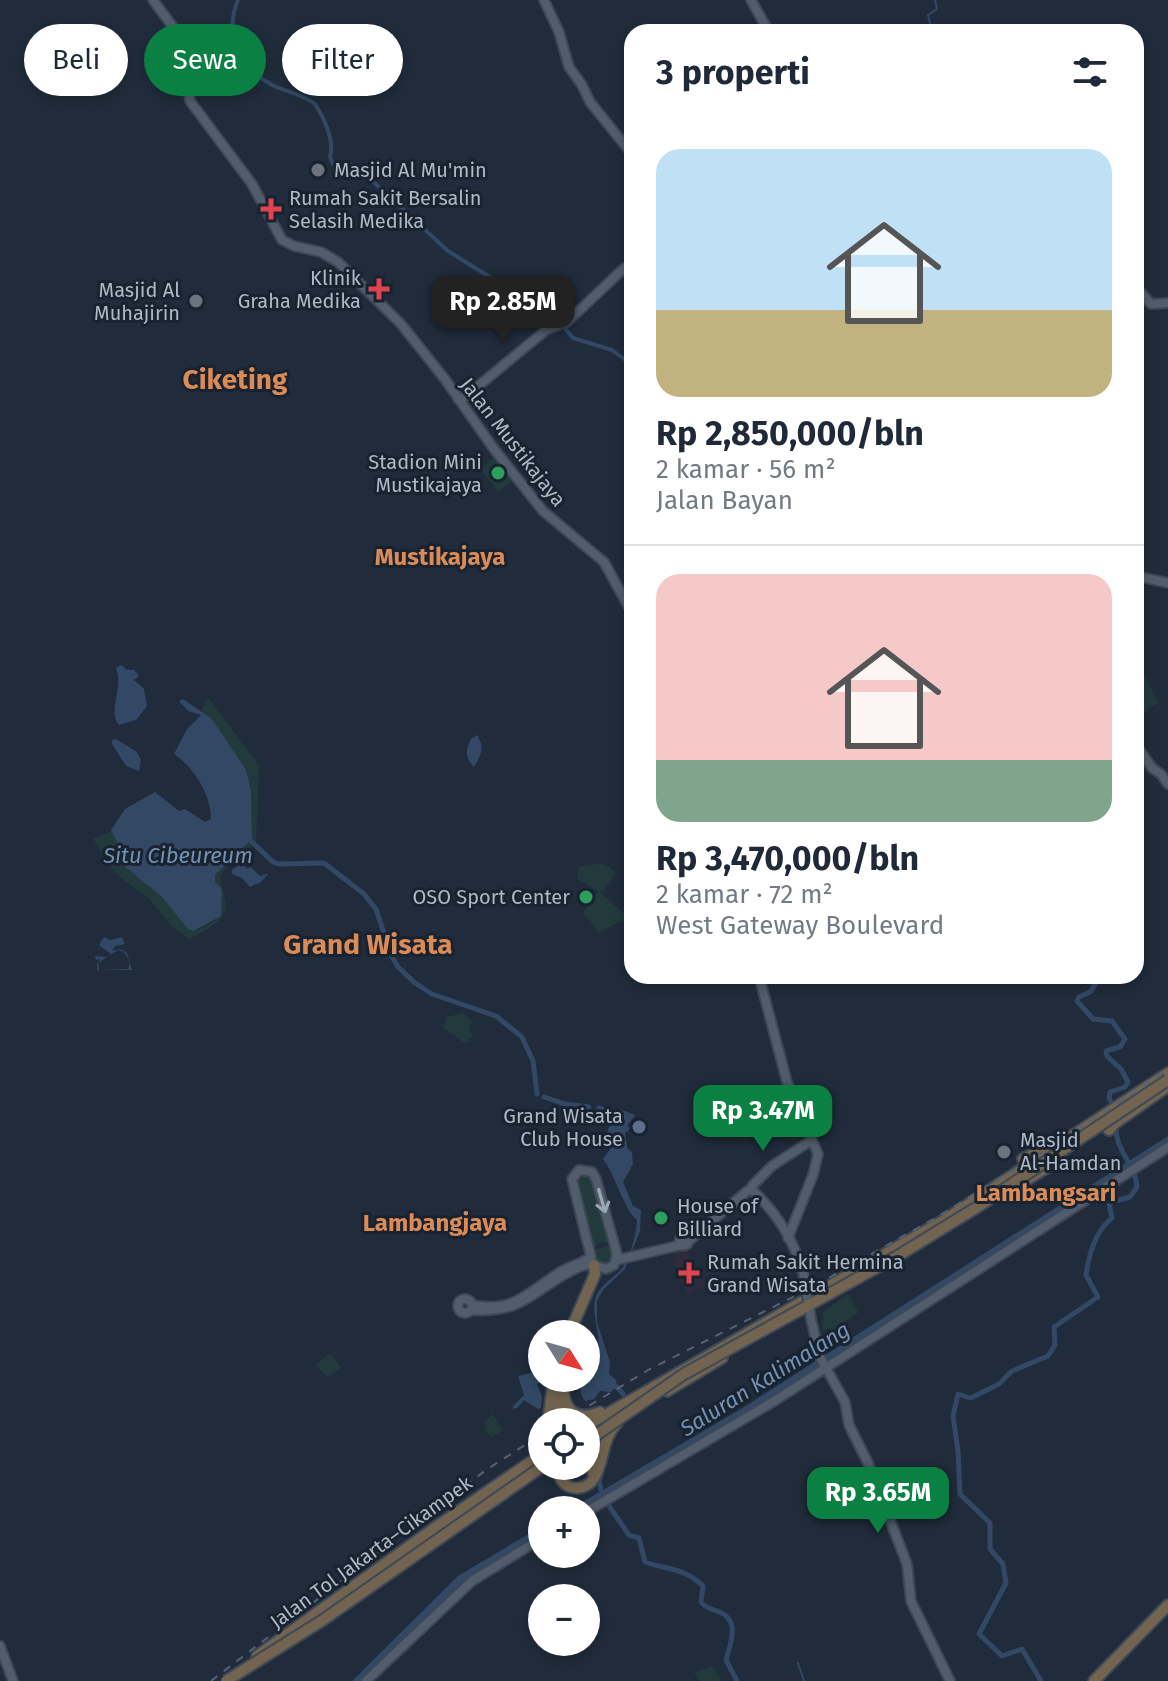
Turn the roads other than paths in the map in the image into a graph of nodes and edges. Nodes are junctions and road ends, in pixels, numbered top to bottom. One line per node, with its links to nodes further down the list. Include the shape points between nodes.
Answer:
1 (153, 0): 9 (main road, Jalan Mustikajaya, via 196,58 190,101 252,184 282,240 321,252 347,270 412,337)
2 (544, 0): 5 (main road, via 569,67)
3 (751, 0): 4 (main road)
4 (764, 24)
5 (624, 144)
6 (624, 269): 9 (main road, via 563,325 546,330)
7 (1144, 296): 8 (main road, via 1151,304)
8 (1168, 303)
9 (462, 401): 12 (main road, Jalan Mustikajaya, via 543,511 604,562)
10 (1144, 579): 11 (main road)
11 (1168, 584)
12 (624, 598)
13 (1144, 756): 14 (main road)
14 (1168, 784)
15 (761, 984): 19 (main road)
16 (1168, 1080): 17 (highway); 38 (highway, bridge, via 930,1234 682,1371)
17 (1115, 1118): 18 (highway); 25 (highway)
18 (1074, 1135): 21 (highway); 27 (highway)
19 (808, 1142): 23 (main road, via 793,1147); 26 (main road, via 817,1161)
20 (1168, 1147): 34 (main road)
21 (1023, 1159)
22 (1046, 1168): 25 (highway)
23 (750, 1186): 26 (main road); 28 (main road, via 684,1241)
24 (964, 1199): 27 (highway)
25 (949, 1226): 33 (highway)
26 (789, 1232): 34 (main road, bridge, via 821,1357)
27 (895, 1248): 35 (highway)
28 (617, 1257): 29 (main road, one-way to 28, via 570,1271 516,1306 494,1310 472,1307 515,1302 591,1257 572,1185 579,1170 588,1170 596,1179); 30 (main road)
29 (594, 1265): 30 (main road); 31 (highway)
30 (606, 1269): 31 (highway, via 598,1274)
31 (578, 1316): 32 (highway)
32 (576, 1320)
33 (754, 1337): 39 (highway); 41 (highway, via 615,1425)
34 (829, 1368): 49 (main road); 57 (main road, via 906,1560 911,1601)
35 (654, 1384): 36 (highway, via 582,1416 566,1406); 37 (highway)
36 (563, 1392)
37 (600, 1417)
38 (600, 1428)
39 (600, 1430)
40 (528, 1459): 50 (highway)
41 (600, 1461)
42 (528, 1464): 50 (highway, Jalan Tol Jakarta–Cikampek)
43 (528, 1474): 55 (highway, Jalan Tol Jakarta–Cikampek, via 469,1509)
44 (528, 1476): 55 (highway, bridge)
45 (563, 1480): 48 (highway, via 579,1488)
46 (566, 1480): 47 (highway, via 575,1485)
47 (590, 1480)
48 (592, 1480)
49 (600, 1504)
50 (436, 1527): 55 (highway, Jalan Tol Jakarta–Cikampek)
51 (528, 1547): 56 (main road, via 464,1587)
52 (1168, 1607): 58 (highway)
53 (0, 1646): 54 (main road)
54 (13, 1681)
55 (227, 1681)
56 (366, 1681)
57 (950, 1681)
58 (1096, 1681)

